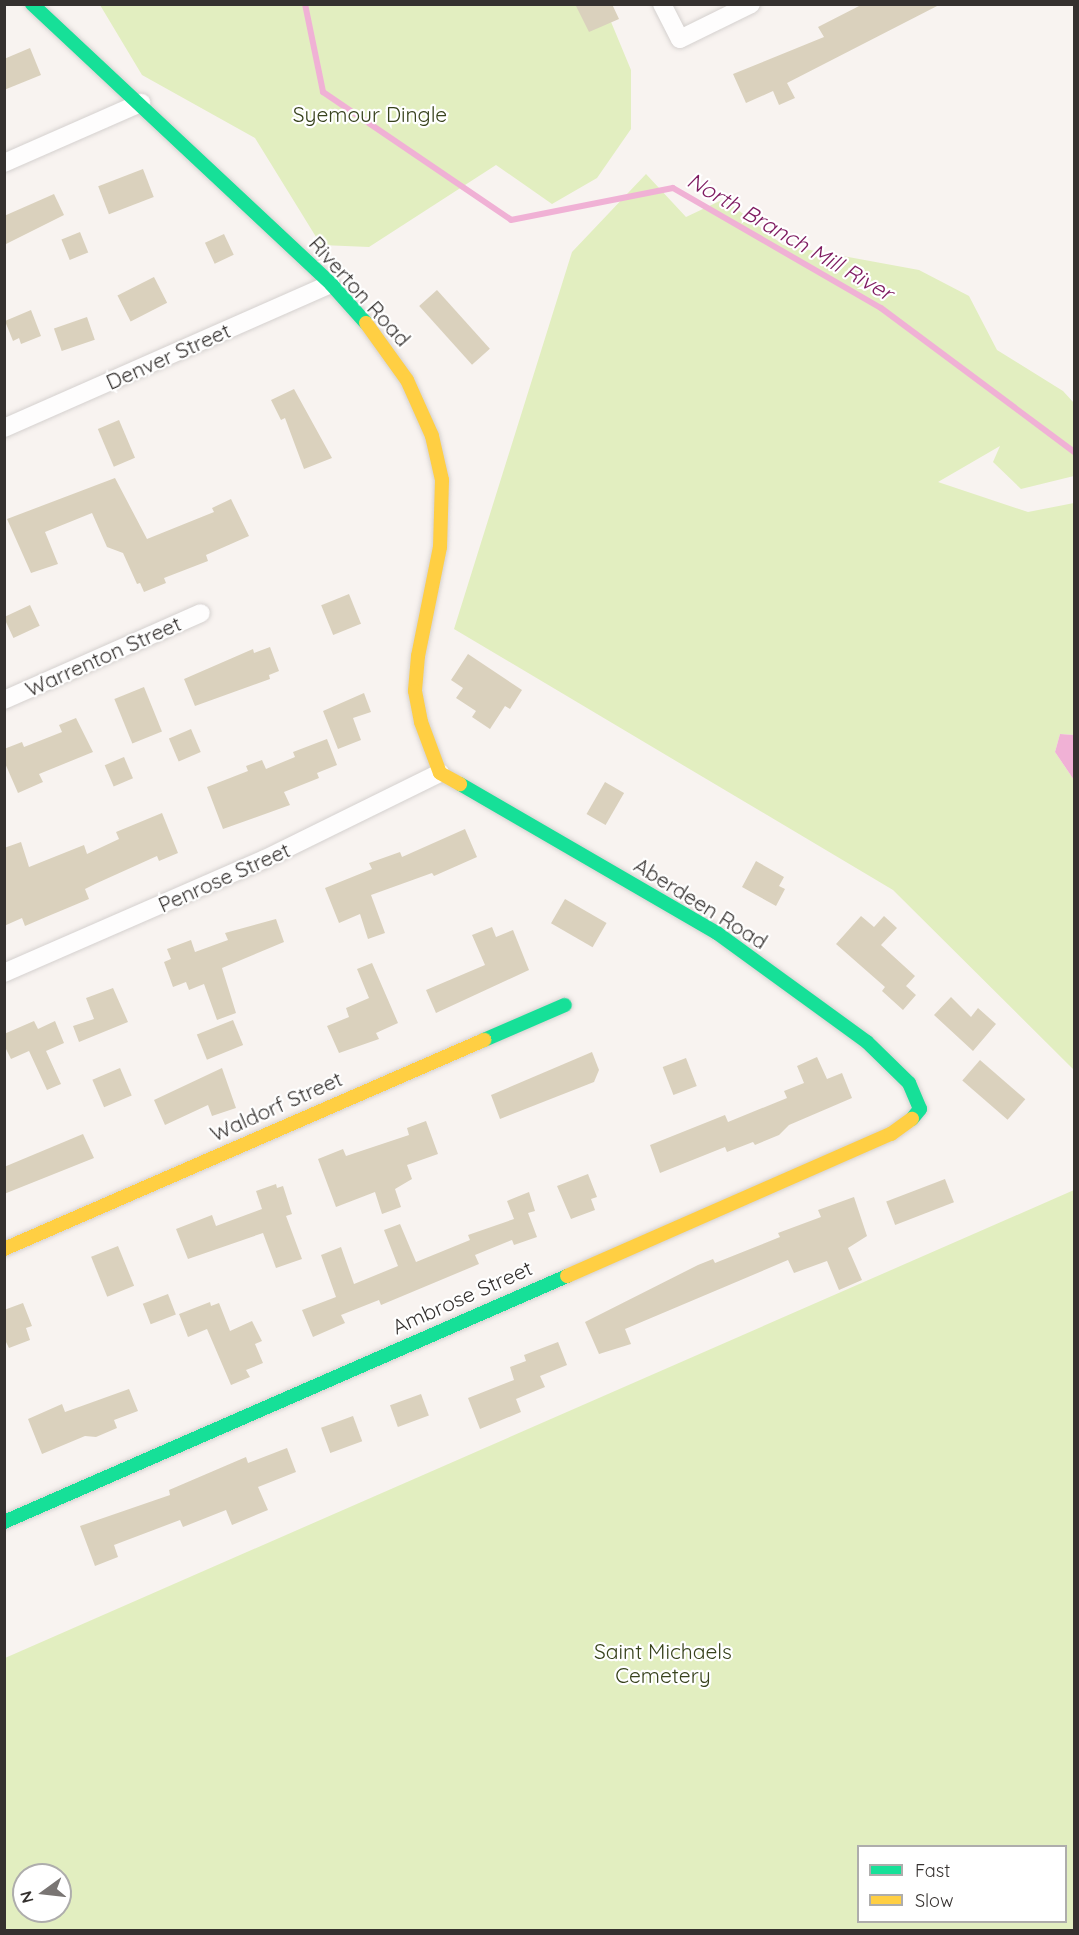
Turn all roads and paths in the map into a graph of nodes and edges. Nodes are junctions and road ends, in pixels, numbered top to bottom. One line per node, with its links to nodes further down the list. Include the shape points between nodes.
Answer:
1 (33, 4): 4 (street, Riverton Road)
2 (662, 4): 3 (street, via 680,39)
3 (752, 4)
4 (141, 103): 5 (street); 6 (street, Riverton Road)
5 (4, 163)
6 (331, 284): 7 (street, Denver Street); 10 (street, Riverton Road, via 402,372 425,417 439,465 440,546 415,691 421,722)
7 (4, 428)
8 (201, 613): 9 (street, Warrenton Street)
9 (4, 700)
10 (440, 773): 11 (street, Penrose Street, via 265,859); 13 (street, Aberdeen Road, via 717,933 867,1042 903,1075)
11 (4, 974)
12 (565, 1005): 14 (street, Waldorf Street)
13 (917, 1097): 15 (street, Ambrose Street, via 918,1114 891,1134)
14 (4, 1249)
15 (4, 1522)

